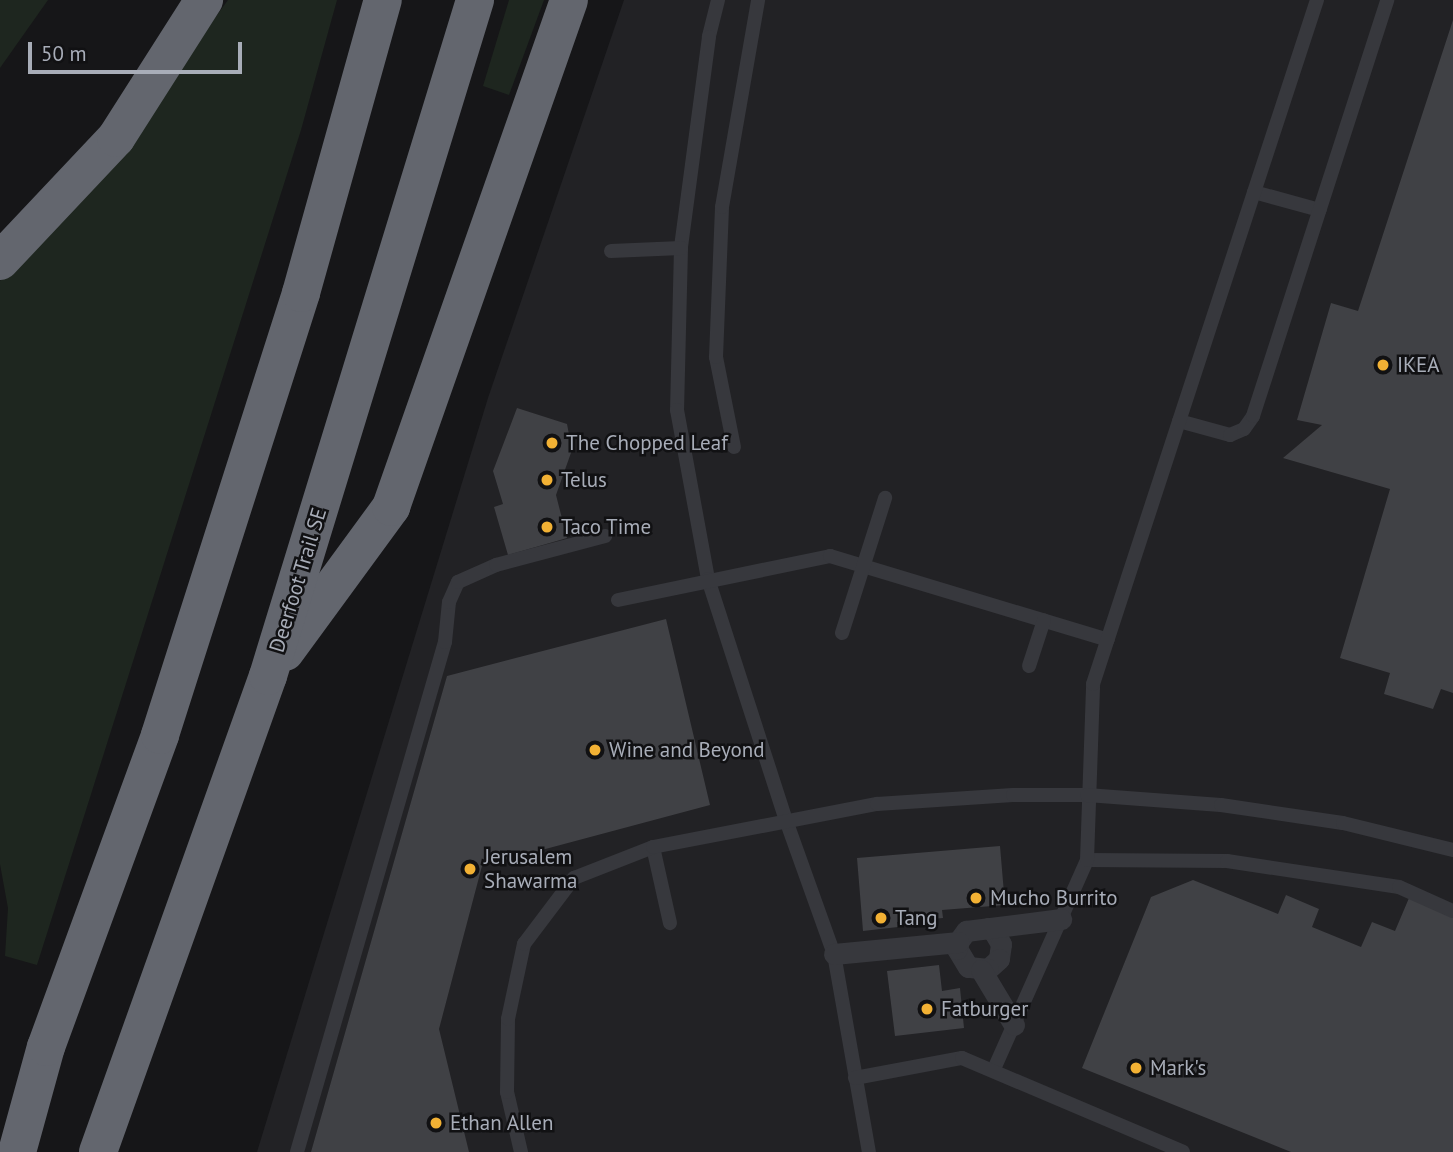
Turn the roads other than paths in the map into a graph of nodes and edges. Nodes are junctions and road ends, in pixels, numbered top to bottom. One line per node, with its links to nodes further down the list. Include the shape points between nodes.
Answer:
1 (204, 0): 13 (highway, via 116,138)
2 (383, 0): 42 (highway, via 301,293 159,735 46,1047)
3 (475, 0): 25 (highway, Deerfoot Trail SE)
4 (569, 0): 25 (highway, via 391,507)
5 (718, 0): 11 (lane)
6 (758, 0): 15 (lane, via 722,207 716,358)
7 (1317, 0): 9 (lane)
8 (1387, 0): 10 (lane)
9 (1254, 192): 10 (lane); 14 (lane)
10 (1320, 210): 14 (lane, via 1254,416 1244,429 1230,435)
11 (681, 248): 12 (lane); 19 (lane, via 677,410)
12 (611, 251)
13 (0, 261)
14 (1179, 421): 23 (lane)
15 (734, 447)
16 (885, 498): 18 (lane)
17 (605, 536): 44 (lane, via 496,565 458,582 449,602 445,642)
18 (863, 564): 19 (lane, via 830,556); 21 (lane); 22 (lane)
19 (708, 579): 20 (lane); 27 (lane)
20 (618, 600)
21 (1044, 620): 23 (lane); 24 (lane)
22 (842, 633)
23 (1108, 640): 26 (lane, via 1093,684)
24 (1029, 666)
25 (268, 676): 43 (highway, Deerfoot Trail SE)
26 (1087, 795): 27 (lane, via 877,804); 29 (lane, via 1221,805 1330,821); 30 (lane)
27 (787, 823): 28 (lane); 36 (lane)
28 (653, 847): 33 (lane); 45 (lane, via 574,878 524,944 508,1029 507,1091)
29 (1453, 850)
30 (1087, 860): 31 (lane, via 1227,861 1399,887); 32 (lane)
31 (1453, 911)
32 (1061, 919): 34 (street); 38 (lane)
33 (670, 923)
34 (988, 928): 35 (street, via 973,928); 37 (street, via 999,938 1001,952 995,964)
35 (958, 942): 36 (street); 37 (street, via 962,963)
36 (834, 954): 40 (lane)
37 (981, 970): 38 (street)
38 (1014, 1025): 39 (lane)
39 (994, 1069): 40 (lane, via 962,1058); 46 (lane)
40 (855, 1078): 41 (lane)
41 (866, 1151)
42 (17, 1152)
43 (98, 1152)
44 (297, 1152)
45 (521, 1152)
46 (1183, 1152)

